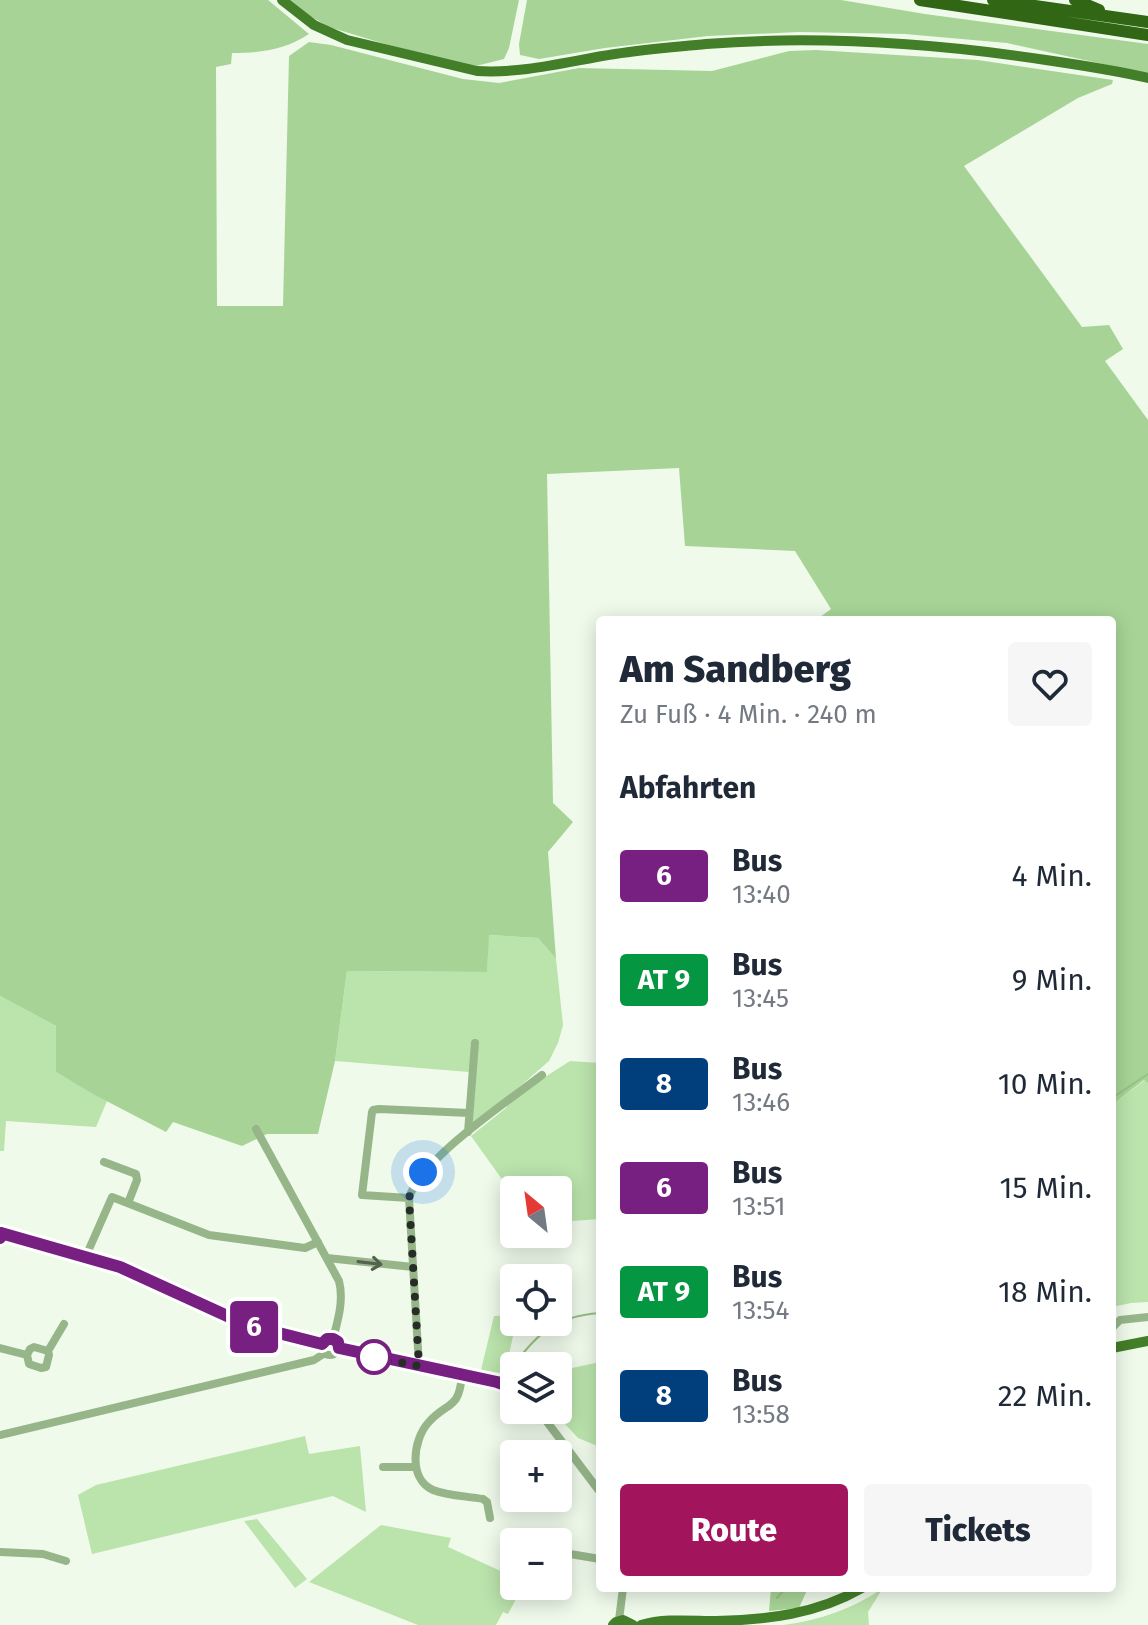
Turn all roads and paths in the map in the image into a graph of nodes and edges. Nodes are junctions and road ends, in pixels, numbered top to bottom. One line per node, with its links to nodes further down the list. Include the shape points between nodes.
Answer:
1 (282, 0): 8 (main road, via 314,25 347,40 477,71 521,70 709,44 806,40 974,49)
2 (920, 0): 7 (highway)
3 (993, 0): 5 (highway)
4 (1075, 0): 5 (highway)
5 (1129, 20): 6 (highway)
6 (1148, 22)
7 (1148, 35)
8 (1148, 78)
9 (475, 1043): 11 (street)
10 (542, 1075): 13 (street)
11 (469, 1113): 13 (street); 15 (street, via 372,1112 362,1195)
12 (256, 1129): 18 (street)
13 (468, 1132): 15 (street, via 423,1172)
14 (104, 1162): 16 (street, via 136,1174)
15 (409, 1198): 21 (street)
16 (128, 1203): 18 (street, via 209,1235 305,1248); 19 (street, via 112,1197)
17 (0, 1235): 19 (street)
18 (318, 1242): 20 (street)
19 (86, 1256): 29 (street, via 247,1325)
20 (327, 1258): 21 (street, one-way to 21); 25 (street, via 341,1289)
21 (413, 1267): 33 (street)
22 (1148, 1317): 24 (street)
23 (64, 1324): 31 (street)
24 (1116, 1324)
25 (333, 1339): 29 (street, via 327,1339); 30 (street)
26 (1148, 1341): 27 (main road)
27 (1116, 1347)
28 (0, 1348): 32 (street)
29 (324, 1348): 30 (street, via 329,1355); 37 (street, via 314,1360)
30 (339, 1348): 33 (street)
31 (48, 1351): 32 (street, via 34,1347); 32 (street, via 46,1367 41,1368 29,1364)
32 (27, 1355)
33 (419, 1366): 34 (street)
34 (462, 1375): 35 (street); 39 (street, via 458,1398 421,1432)
35 (500, 1383)
36 (549, 1424): 40 (street)
37 (0, 1435)
38 (383, 1467): 39 (street)
39 (416, 1467): 41 (street, via 433,1490 483,1499)
40 (596, 1487)
41 (490, 1518)
42 (0, 1552): 45 (street)
43 (572, 1554): 44 (street)
44 (596, 1558)
45 (66, 1561)
46 (622, 1592): 48 (street)
47 (854, 1592): 50 (main road, via 789,1615)
48 (616, 1622): 49 (main road)
49 (633, 1625)
50 (641, 1625)

